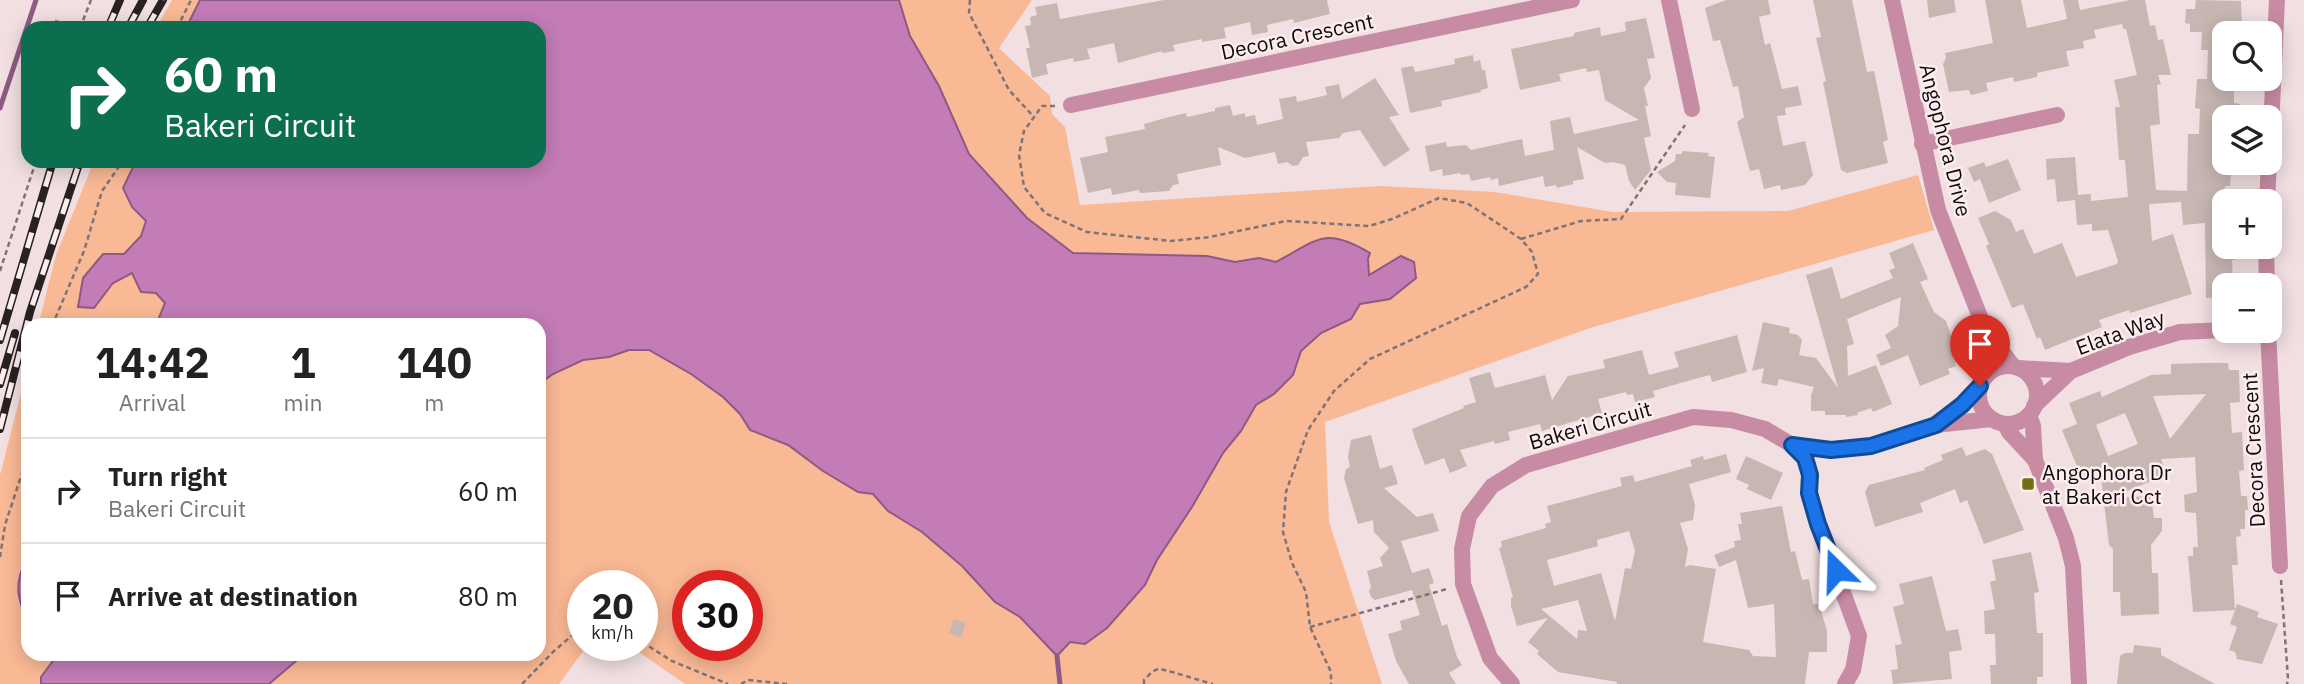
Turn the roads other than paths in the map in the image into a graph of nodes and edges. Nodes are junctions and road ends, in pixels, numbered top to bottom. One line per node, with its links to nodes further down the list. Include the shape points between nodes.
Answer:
1 (1572, 0): 5 (street, Decora Crescent)
2 (1670, 0): 7 (street)
3 (1892, 0): 9 (street, Angophora Drive)
4 (2277, 0): 6 (street)
5 (1071, 105)
6 (2272, 105)
7 (1692, 108)
8 (2057, 115): 9 (street)
9 (1922, 144): 10 (street, Angophora Drive, via 1938,210)
10 (1984, 327): 13 (street, Angophora Drive); 15 (street, Angophora Drive)
11 (2212, 331): 14 (street, Elata Way, via 2155,338)
12 (2269, 343): 21 (street, Decora Crescent)
13 (2016, 367): 14 (street, Elata Way); 15 (street, via 1994,369); 16 (street, via 2034,382 2037,392)
14 (2071, 372): 16 (street, Elata Way)
15 (1982, 381): 17 (street, via 1980,405); 18 (street, Bakeri Circuit, via 1962,405)
16 (2032, 411): 17 (street, via 2021,421); 20 (street)
17 (1998, 421): 18 (street, Bakeri Circuit); 20 (street)
18 (1936, 425): 19 (street, Bakeri Circuit, via 1871,446 1831,450)
19 (1792, 445): 22 (street, Bakeri Circuit, via 1765,429 1693,417 1526,465 1492,486 1469,516 1462,549 1463,584 1490,658); 23 (street, Bakeri Circuit, via 1805,458 1818,524 1858,636)
20 (2035, 460): 24 (street, via 2073,566)
21 (2280, 566)
22 (1512, 684)
23 (1846, 684)
24 (2079, 684)

